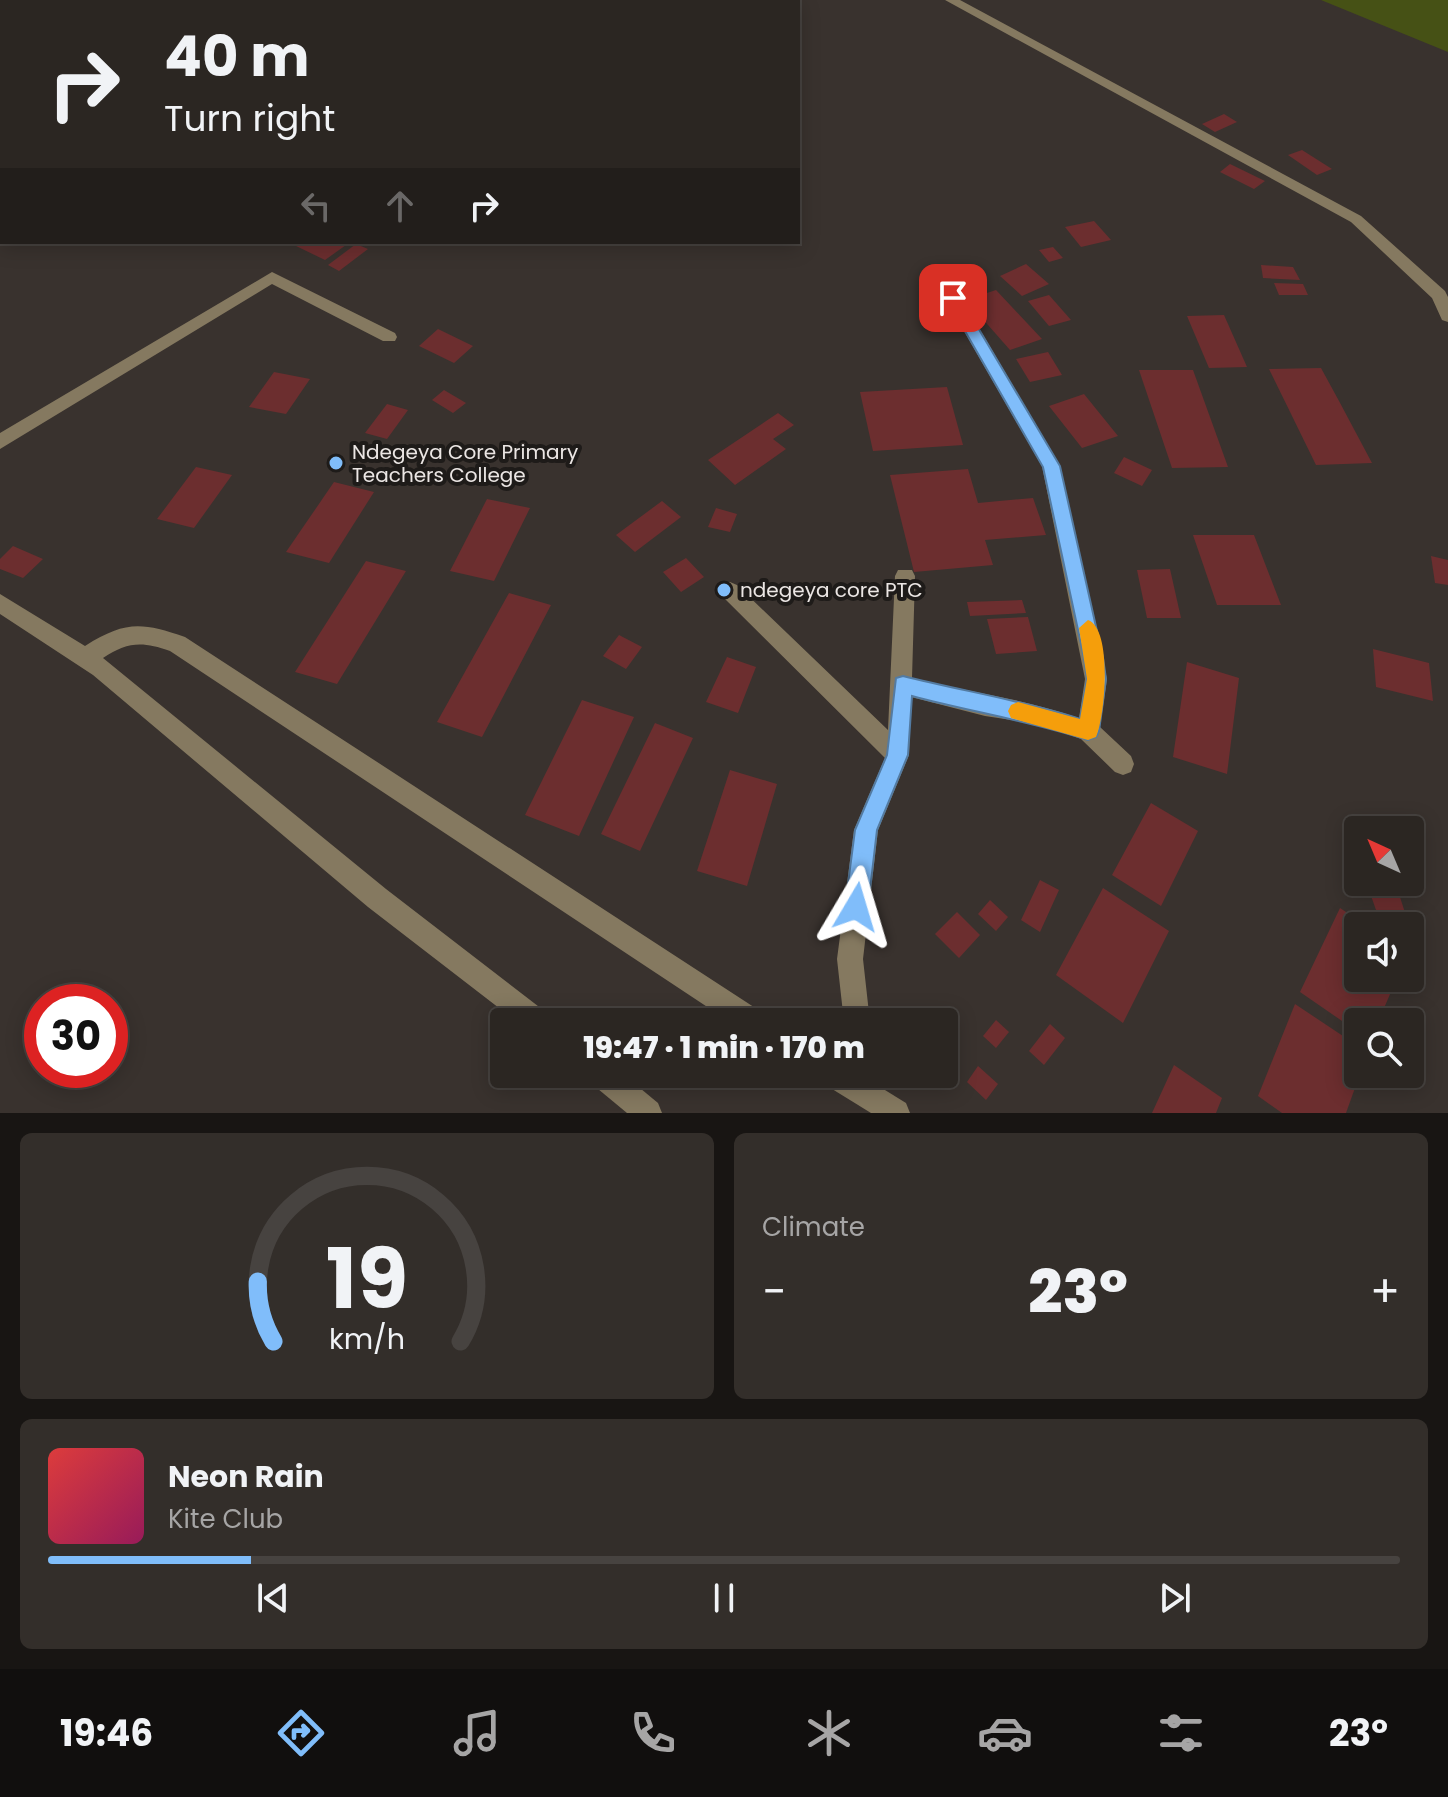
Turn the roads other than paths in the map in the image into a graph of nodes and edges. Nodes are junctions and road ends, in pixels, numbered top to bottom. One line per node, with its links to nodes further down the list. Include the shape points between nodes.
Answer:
1 (951, 0): 3 (street, via 1356,219 1439,295)
2 (953, 298): 11 (street, via 1051,466 1093,652 1096,679)
3 (1448, 316)
4 (389, 337): 5 (street, via 272,277)
5 (0, 442)
6 (905, 576): 10 (street)
7 (730, 591): 12 (street)
8 (0, 603): 9 (street)
9 (84, 658): 14 (street); 15 (street, via 140,631 177,644)
10 (903, 685): 11 (street, via 1038,714); 12 (street)
11 (1088, 731): 13 (street)
12 (898, 755): 16 (street, via 866,830 850,959)
13 (1123, 764)
14 (520, 1008)
15 (733, 1008)
16 (855, 1008)
17 (619, 1088): 19 (street)
18 (868, 1088): 20 (street)
19 (648, 1113)
20 (896, 1113)

